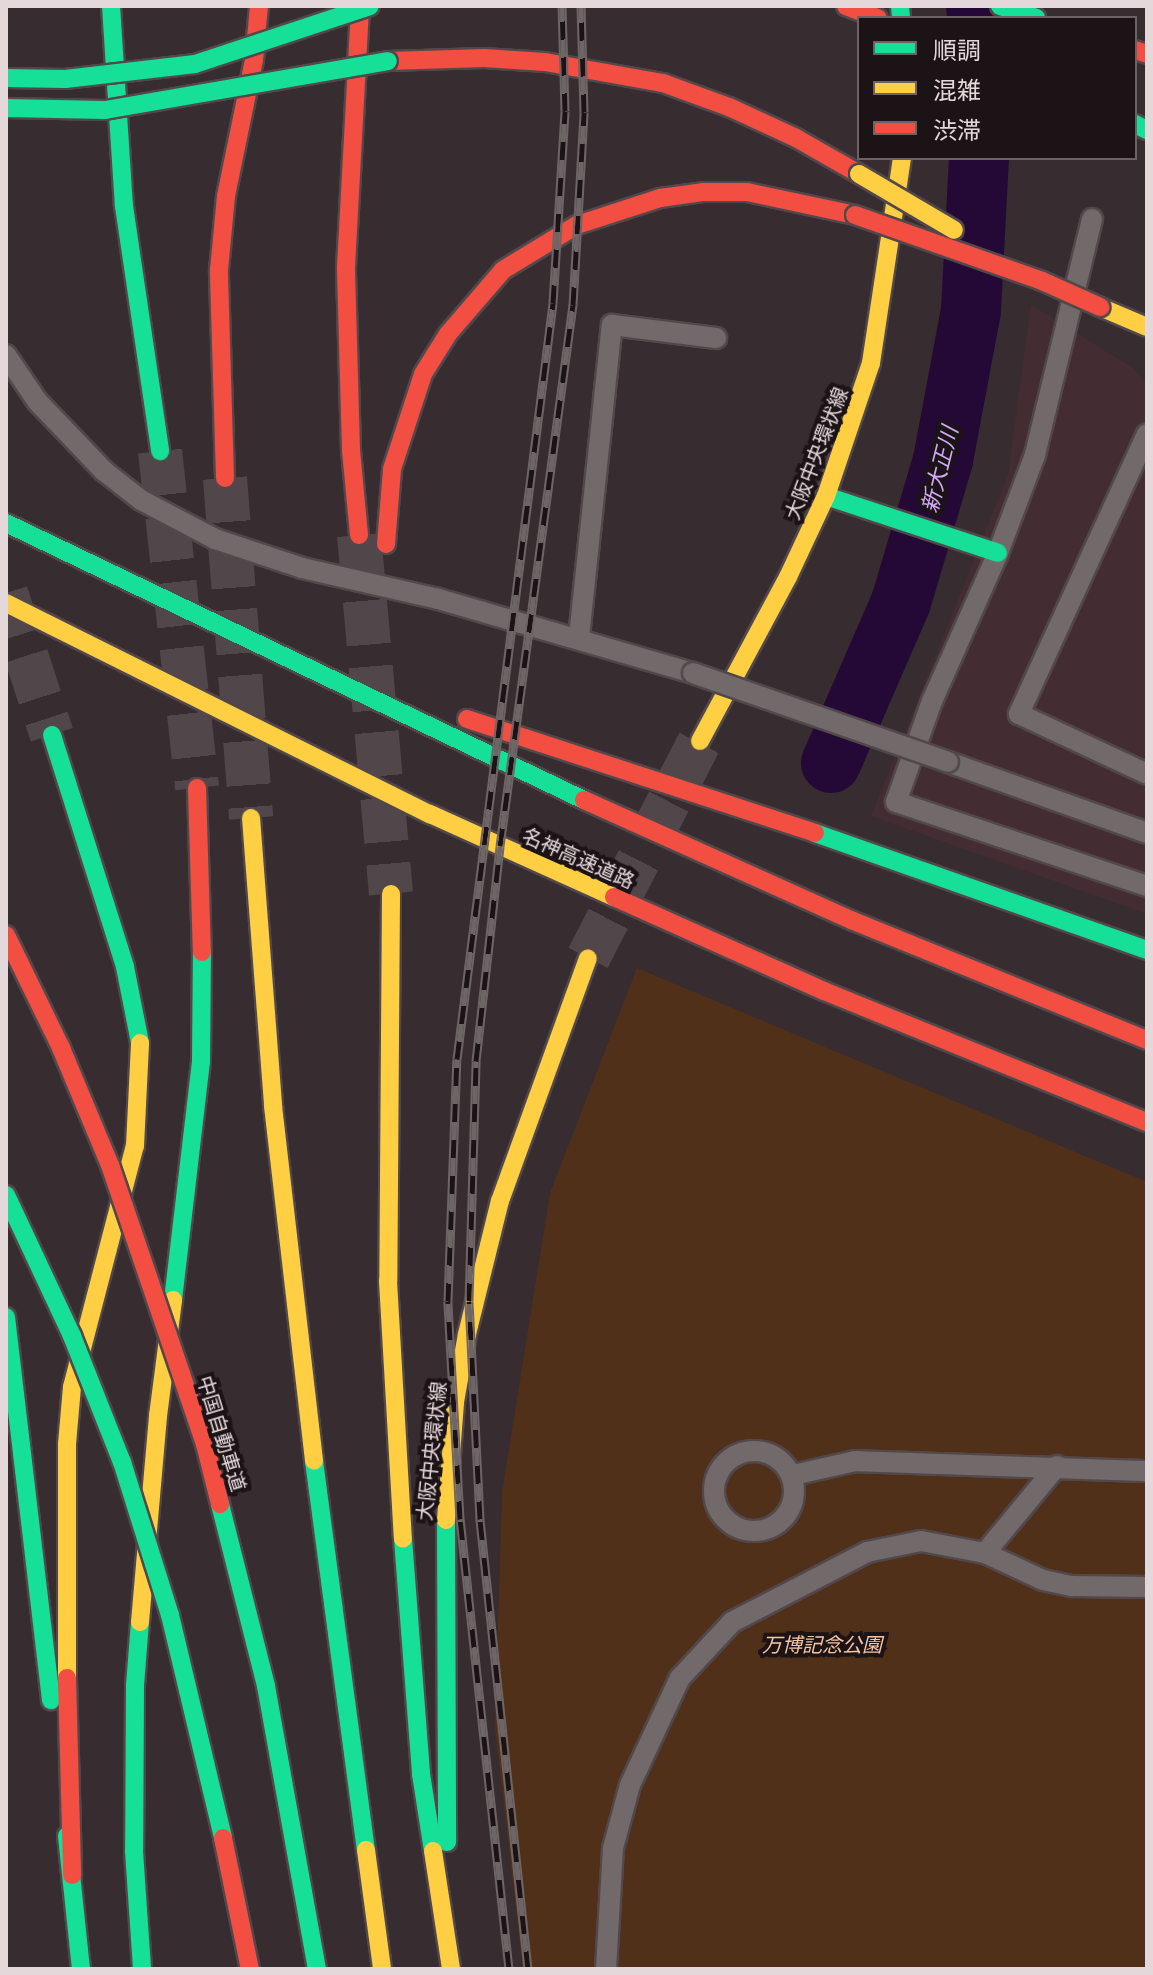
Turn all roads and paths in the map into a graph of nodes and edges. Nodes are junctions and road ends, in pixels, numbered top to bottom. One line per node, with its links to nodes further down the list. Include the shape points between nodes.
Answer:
1 (111, 6): 18 (main road, via 125,219)
2 (259, 6): 19 (main road, via 254,60 226,196 219,270)
3 (360, 6): 22 (main road, via 346,267 350,435)
4 (370, 6): 9 (main road, bridge, via 195,64 65,79)
5 (1000, 6): 8 (main road)
6 (851, 8): 7 (main road)
7 (873, 16)
8 (1032, 16)
9 (6, 78)
10 (6, 108): 13 (main road, bridge, via 105,110 388,61 545,62 663,83 729,107 796,138)
11 (902, 160): 20 (main road, 大阪中央環状線, via 871,363)
12 (1092, 219): 24 (lane, via 1035,455)
13 (1042, 281): 14 (main road, bridge); 23 (main road, bridge, via 855,215 747,192 660,198 577,225 503,270 448,334 423,374 392,469)
14 (1147, 327)
15 (716, 338): 26 (lane, via 612,325)
16 (6, 355): 26 (lane, via 68,437 141,500 215,539 302,568)
17 (1147, 434): 30 (lane, via 1019,714)
18 (160, 451)
19 (225, 478)
20 (826, 496): 24 (main road); 29 (main road, 大阪中央環状線)
21 (6, 523): 27 (main road)
22 (359, 535)
23 (386, 544)
24 (998, 553): 34 (lane, via 932,701 896,802)
25 (6, 603): 40 (main road, 名神高速道路, via 444,821 824,991)
26 (579, 637): 33 (lane, bridge)
27 (283, 657): 37 (main road, via 889,857); 39 (main road, via 851,920)
28 (52, 735): 48 (main road, via 125,967 142,1057 135,1146 72,1387 67,1444)
29 (700, 741)
30 (1147, 774)
31 (197, 788): 50 (main road, via 201,1062 158,1416 135,1686 134,1851)
32 (251, 818): 53 (main road, via 298,1342)
33 (1147, 833)
34 (1147, 886)
35 (391, 894): 54 (main road, via 388,1281 393,1416 421,1774)
36 (6, 935): 52 (main road, 中国自動車道, bridge, via 110,1165 205,1444 266,1686)
37 (1147, 950)
38 (588, 958): 54 (main road, 大阪中央環状線, via 500,1201 455,1402 442,1614)
39 (1147, 1040)
40 (1147, 1122)
41 (6, 1195): 51 (main road, bridge, via 72,1336 132,1492 204,1747)
42 (6, 1317): 48 (main road)
43 (1057, 1466): 44 (lane); 45 (lane, via 855,1461); 46 (lane)
44 (1147, 1471)
45 (793, 1475): 45 (lane, via 795,1504 777,1527 750,1533 724,1520 712,1494 721,1466 745,1450 774,1454)
46 (985, 1553): 47 (lane, via 1043,1580 1072,1586); 55 (lane, via 921,1541 867,1552 732,1622 680,1678 630,1785 613,1848)
47 (1147, 1587)
48 (72, 1875): 49 (main road)
49 (81, 1969)
50 (142, 1969)
51 (250, 1969)
52 (317, 1969)
53 (382, 1969)
54 (453, 1969)
55 (606, 1969)

